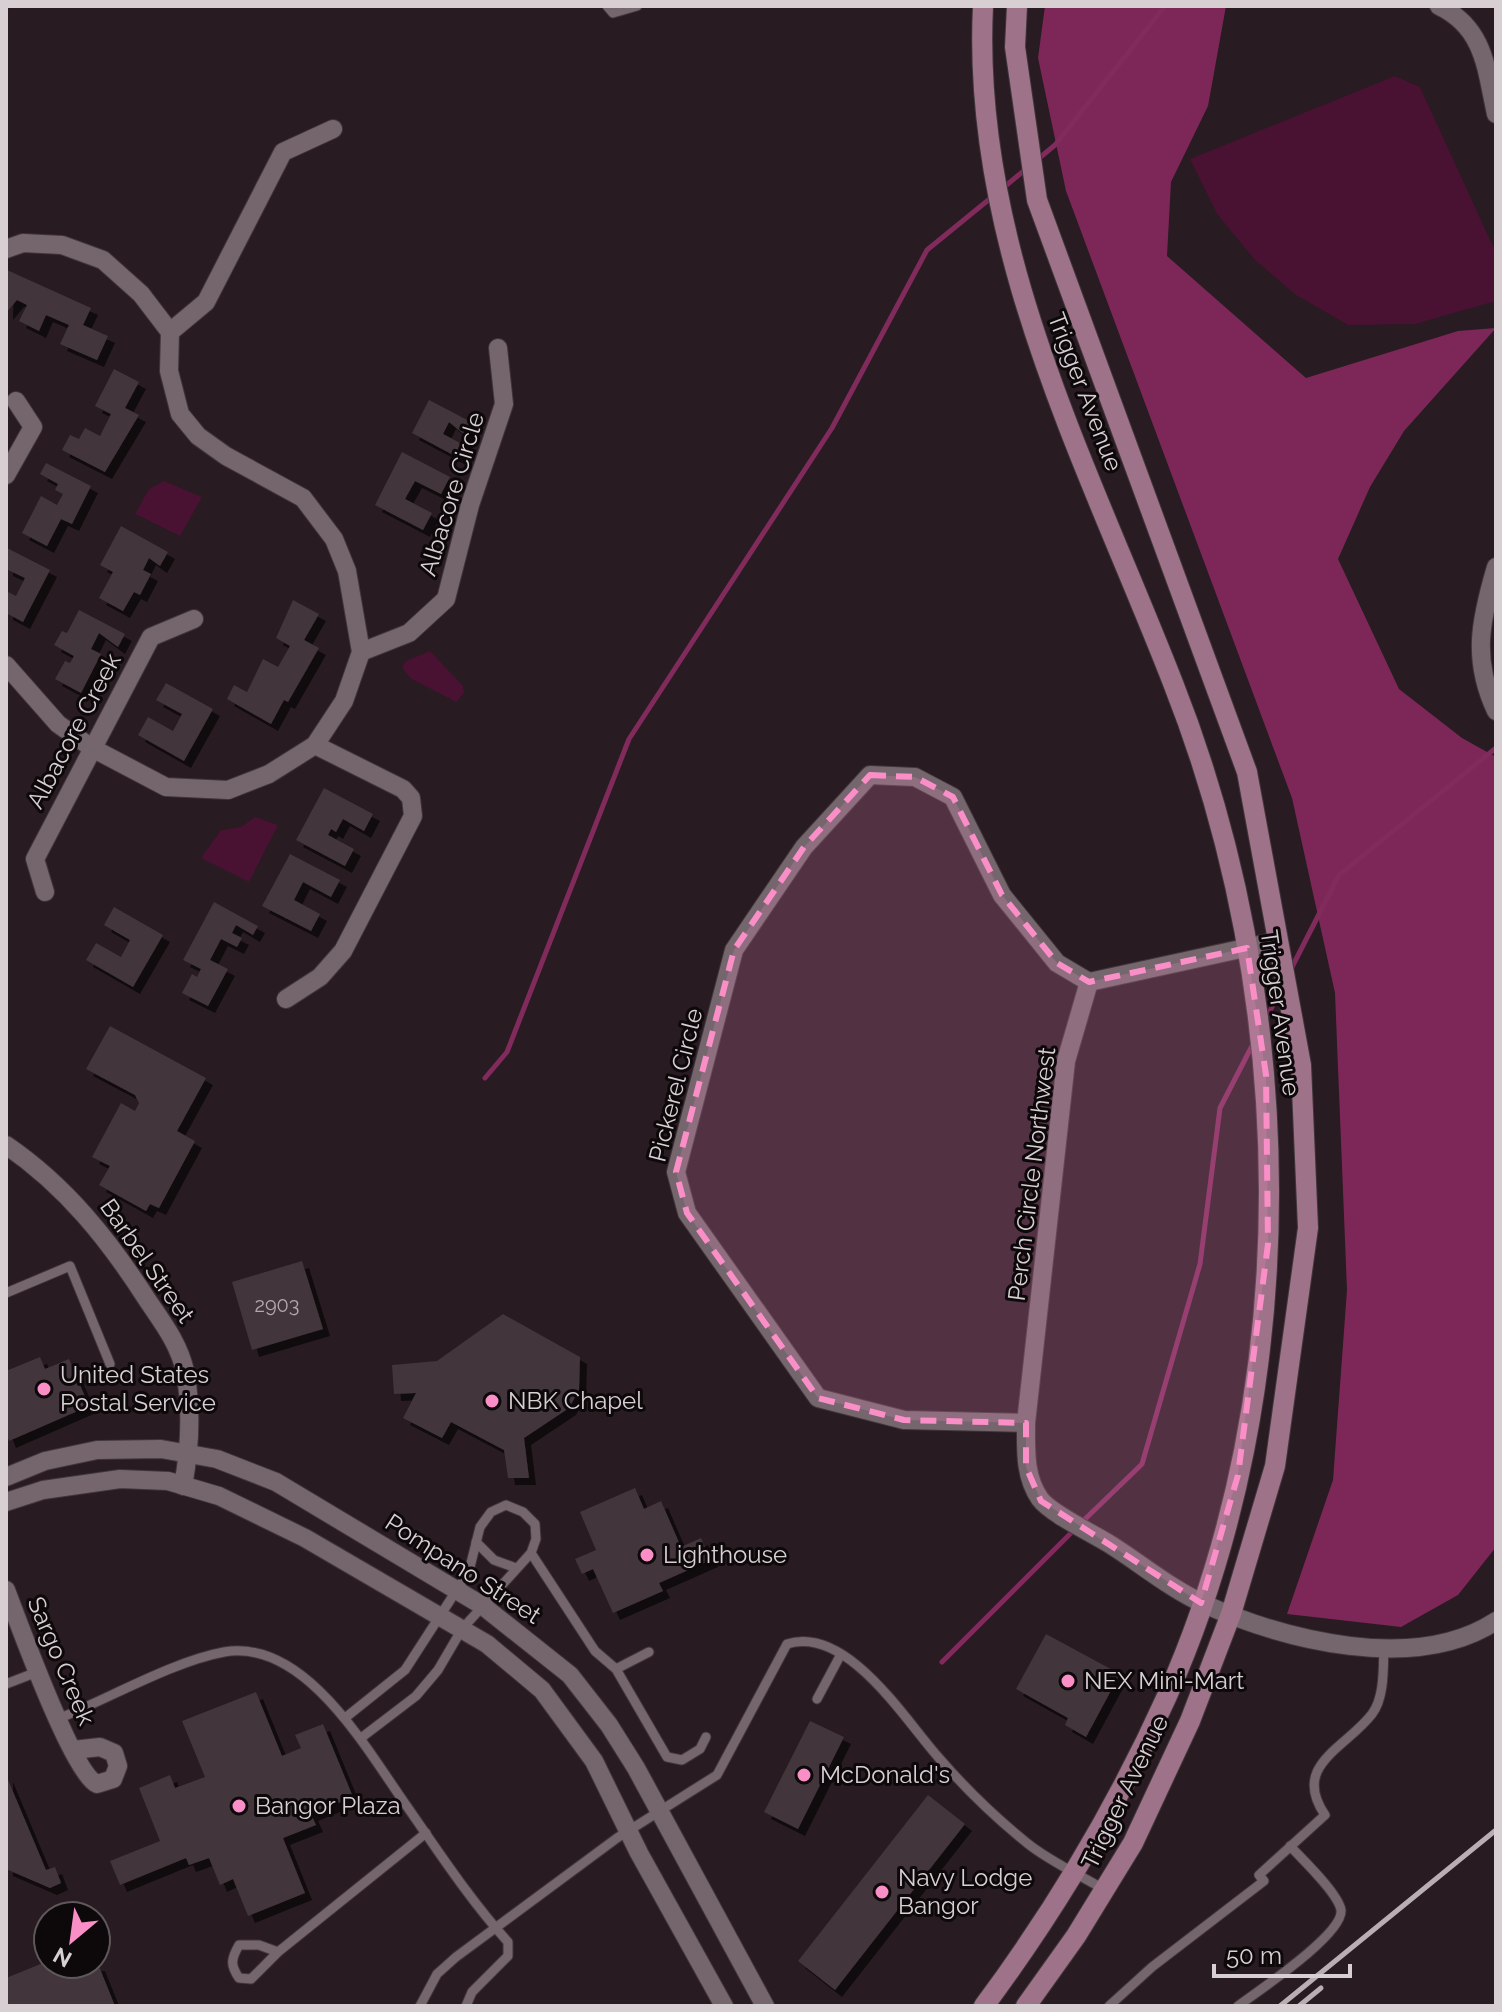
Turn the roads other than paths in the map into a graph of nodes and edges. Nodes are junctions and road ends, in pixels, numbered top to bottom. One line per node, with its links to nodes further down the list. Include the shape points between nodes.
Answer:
1 (607, 6): 2 (lane, via 613,13)
2 (637, 6)
3 (983, 6): 22 (main road, Trigger Avenue, via 980,57 989,134 1015,279 1043,366 1210,784)
4 (1017, 6): 21 (main road, Trigger Avenue, via 1017,62 1037,200 1247,772)
5 (1439, 6): 6 (street, via 1456,14 1480,43)
6 (1496, 114)
7 (333, 129): 9 (street, via 283,152 206,302)
8 (6, 249): 9 (street, via 23,243 62,245 103,260 141,294)
9 (170, 332): 15 (street, via 169,371 180,414 226,456 303,498 334,539 347,571)
10 (498, 348): 15 (street, Albacore Circle, via 504,404 446,599 409,633)
11 (16, 401): 12 (street, via 33,427)
12 (6, 475)
13 (1496, 567): 17 (street, via 1478,656)
14 (194, 619): 19 (street, Albacore Creek, via 151,637)
15 (361, 652): 18 (street, via 344,701)
16 (6, 665): 19 (street, via 58,724)
17 (1496, 711)
18 (315, 745): 19 (street, via 269,774 228,790 166,787); 24 (street, via 403,789 411,798 413,816 343,951 320,977)
19 (92, 748): 20 (street, Albacore Creek, via 35,859)
20 (45, 892)
21 (1277, 941): 22 (street); 41 (main road, Trigger Avenue, via 1301,1065 1308,1228 1275,1466)
22 (1247, 948): 23 (street); 38 (main road, Trigger Avenue, via 1266,1075 1268,1244 1258,1360 1238,1475)
23 (1089, 982): 28 (street, Perch Circle Northwest, via 1066,1061); 28 (street, Pickerel Circle, via 1057,963 1002,895 953,797 915,777 870,775 804,847 734,950 676,1172 687,1213 818,1398 904,1420)
24 (286, 999)
25 (6, 1145): 29 (street, Barbel Street, via 77,1204 119,1256 176,1344 184,1370)
26 (6, 1293): 27 (lane, via 70,1266)
27 (110, 1364)
28 (1026, 1423): 38 (street, via 1026,1467 1041,1501)
29 (189, 1454): 30 (street, Pompano Street, via 97,1450 45,1461); 31 (street, Barbel Street); 36 (street, Pompano Street, via 276,1482)
30 (6, 1477)
31 (183, 1486): 32 (street, Pompano Street, via 120,1479 43,1490); 40 (street, Pompano Street, via 219,1496 305,1538)
32 (6, 1502)
33 (476, 1542): 34 (lane, via 491,1512 506,1505 535,1524); 35 (lane, via 494,1560); 36 (lane, via 469,1571)
34 (531, 1553): 35 (lane); 47 (lane, via 595,1651)
35 (516, 1568): 39 (lane)
36 (456, 1589): 39 (street, Pompano Street); 40 (lane)
37 (6, 1590): 48 (street, Sargo Creek)
38 (1201, 1603): 41 (street); 60 (main road, Trigger Avenue, via 1167,1696)
39 (483, 1606): 43 (lane); 56 (street, Pompano Street, via 570,1675 616,1736)
40 (438, 1614): 43 (street, Pompano Street); 52 (lane, via 405,1670)
41 (1231, 1614): 44 (street, via 1319,1642); 61 (main road, Trigger Avenue, via 1190,1721)
42 (1496, 1621): 44 (street, via 1428,1646)
43 (462, 1629): 54 (lane, via 416,1696); 57 (street, Pompano Street, via 542,1690 594,1761)
44 (1384, 1646): 59 (lane, via 1373,1714 1323,1761 1312,1786 1325,1815)
45 (649, 1652): 47 (lane)
46 (840, 1656): 50 (lane); 56 (lane, via 803,1639 787,1644 717,1775); 60 (lane, via 871,1677 939,1759 1029,1845)
47 (616, 1669): 53 (lane, via 667,1757 682,1760 700,1749)
48 (37, 1672): 49 (lane); 51 (street, Sargo Creek)
49 (6, 1684)
50 (817, 1699)
51 (60, 1718): 52 (lane, via 225,1651 258,1653 287,1665); 55 (street, Sargo Creek)
52 (345, 1718): 54 (lane)
53 (706, 1737)
54 (361, 1738): 58 (lane)
55 (73, 1750)
56 (659, 1810): 57 (lane); 67 (street, Pompano Street)
57 (628, 1831): 62 (lane); 66 (street, Pompano Street)
58 (426, 1833): 62 (lane); 63 (lane)
59 (1290, 1846): 70 (lane, via 1259,1875 1264,1881); 71 (lane, via 1335,1898 1339,1921 1317,1945)
60 (1077, 1873): 61 (lane); 68 (main road, Trigger Avenue)
61 (1105, 1890): 69 (main road, Trigger Avenue)
62 (495, 1927): 64 (lane, via 437,1974); 65 (lane, via 508,1942 508,1956 472,1992)
63 (278, 1952): 63 (lane, via 239,1945 231,1967 239,1978 251,1979)
64 (420, 2006)
65 (466, 2006)
66 (724, 2006)
67 (765, 2006)
68 (984, 2006)
69 (1026, 2006)
70 (1110, 2006)
71 (1238, 2006)

